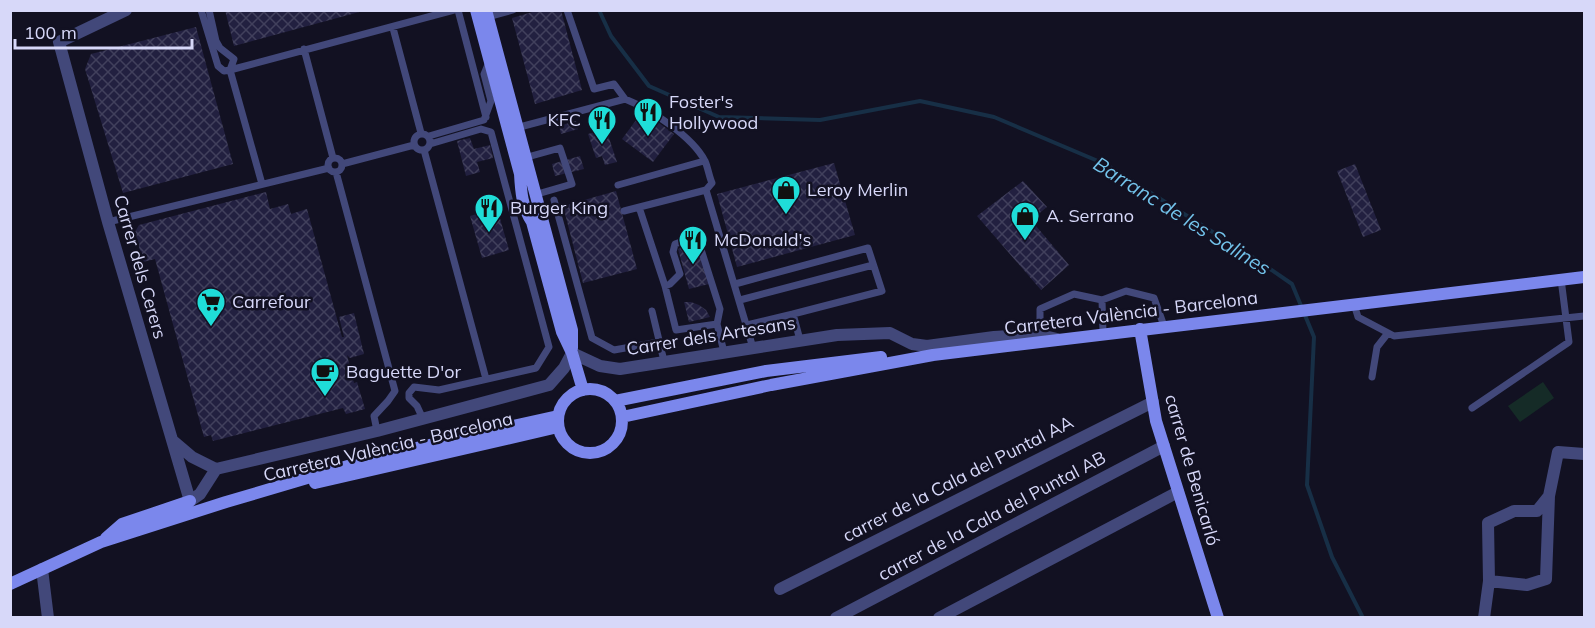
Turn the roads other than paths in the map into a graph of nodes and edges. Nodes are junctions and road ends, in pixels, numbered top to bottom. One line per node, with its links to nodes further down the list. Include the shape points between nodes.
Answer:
1 (126, 10): 32 (street, Carrer dels Cerers, via 59,42)
2 (201, 10): 12 (lane, via 218,66 224,71)
3 (209, 10): 12 (lane, via 216,41 234,59)
4 (456, 10): 9 (lane); 14 (lane)
5 (476, 10): 11 (main road)
6 (513, 10): 8 (lane)
7 (567, 10): 13 (lane, via 594,89 614,84)
8 (487, 14): 15 (main road)
9 (393, 28): 10 (lane); 16 (lane)
10 (304, 50): 12 (lane); 18 (lane)
11 (489, 62): 14 (lane, via 484,74 490,101); 24 (main road)
12 (230, 69): 25 (lane)
13 (625, 99): 15 (lane); 20 (lane, via 642,106 687,140)
14 (486, 117): 16 (lane)
15 (516, 129): 19 (main road)
16 (426, 141): 17 (lane, via 417,149); 17 (lane, via 415,137); 61 (lane); 61 (lane, via 481,129 491,132 549,347 536,368)
17 (414, 145): 21 (lane)
18 (333, 158): 21 (lane); 22 (lane)
19 (524, 158): 28 (main road); 28 (lane, via 560,148 572,184)
20 (704, 160): 26 (lane); 27 (lane, via 712,183)
21 (342, 164): 23 (lane)
22 (329, 168): 23 (lane); 25 (lane)
23 (336, 172): 69 (lane, via 396,391 374,416)
24 (520, 174): 28 (street, via 526,197); 57 (main road, via 526,213 532,222 562,332)
25 (262, 184): 32 (lane)
26 (618, 185)
27 (706, 190): 30 (lane); 36 (lane)
28 (535, 199): 57 (main road, via 572,330)
29 (554, 200): 54 (lane, via 592,338 614,350)
30 (639, 207): 31 (lane); 37 (lane)
31 (624, 211)
32 (108, 222): 70 (street, Carrer dels Cerers)
33 (873, 265): 36 (lane, via 868,248); 38 (lane); 42 (lane, via 882,291)
34 (1584, 277): 35 (main road, Carretera València - Barcelona)
35 (1561, 279): 40 (main road, Carretera València - Barcelona); 44 (lane)
36 (735, 284): 38 (lane)
37 (665, 286): 45 (lane, via 676,330); 45 (lane, via 680,274 673,252 675,244 698,240 720,309)
38 (740, 300): 46 (lane)
39 (1102, 300): 47 (lane, via 1126,291 1154,298); 49 (lane); 51 (lane, via 1074,294 1040,309)
40 (1354, 304): 47 (main road, Carretera València - Barcelona); 50 (lane, via 1358,317)
41 (652, 311): 54 (lane)
42 (793, 314): 46 (lane); 53 (lane)
43 (1584, 316): 44 (lane)
44 (1566, 318): 50 (lane, via 1394,336); 65 (lane, via 1569,342)
45 (717, 324): 56 (lane)
46 (747, 325): 55 (lane)
47 (1164, 326): 48 (main road, Carretera València - Barcelona)
48 (1140, 329): 49 (main road, Carretera València - Barcelona); 64 (main road, carrer de Benicarló)
49 (1103, 333): 52 (main road, Carretera València - Barcelona)
50 (1388, 333): 60 (lane, via 1377,347)
51 (1040, 335): 52 (street, Carrer dels Artesans); 53 (street, Carrer dels Artesans, via 994,336 927,346 880,332)
52 (1058, 339): 58 (main road, Carretera València - Barcelona)
53 (800, 340): 55 (street, Carrer dels Artesans)
54 (659, 342): 59 (lane)
55 (753, 348): 56 (street, Carrer dels Artesans)
56 (724, 352): 59 (street, Carrer dels Artesans)
57 (573, 353): 59 (street, Carrer dels Artesans, via 600,366 620,369); 62 (main road); 67 (street, via 549,385)
58 (933, 355): 63 (main road, Carretera València - Barcelona, via 795,367); 66 (main road, Carretera València - Barcelona)
59 (664, 361)
60 (1372, 377)
61 (486, 379): 67 (lane, via 439,390 414,387 409,398)
62 (583, 390): 63 (main road, via 599,390); 68 (main road, via 568,397)
63 (615, 401): 66 (main road)
64 (1153, 402): 71 (main road, carrer de Benicarló); 81 (street, carrer de la Cala del Puntal AA)
65 (1472, 408)
66 (622, 417): 68 (main road, via 615,442 607,449 587,454 568,446 561,437)
67 (423, 419): 69 (street)
68 (558, 421): 77 (main road, Carretera València - Barcelona, via 385,454)
69 (377, 431): 73 (street)
70 (172, 440): 73 (street, via 192,457); 76 (street, Carrer dels Cerers)
71 (1164, 446): 74 (main road, carrer de Benicarló); 83 (street, carrer de la Cala del Puntal AB)
72 (1584, 454): 75 (street, via 1558,452)
73 (216, 469): 76 (street, via 200,494)
74 (1178, 492): 84 (street); 85 (main road, carrer de Benicarló)
75 (1549, 496): 79 (street, via 1537,512 1514,511 1488,522); 79 (street, via 1546,579 1527,585)
76 (190, 501): 77 (main road, via 122,524)
77 (101, 542): 78 (main road, Carretera València - Barcelona)
78 (42, 569): 80 (main road, Carretera València - Barcelona); 82 (street)
79 (1489, 581): 86 (street)
80 (10, 584)
81 (780, 589)
82 (48, 618)
83 (836, 618)
84 (939, 618)
85 (1218, 618)
86 (1484, 618)

